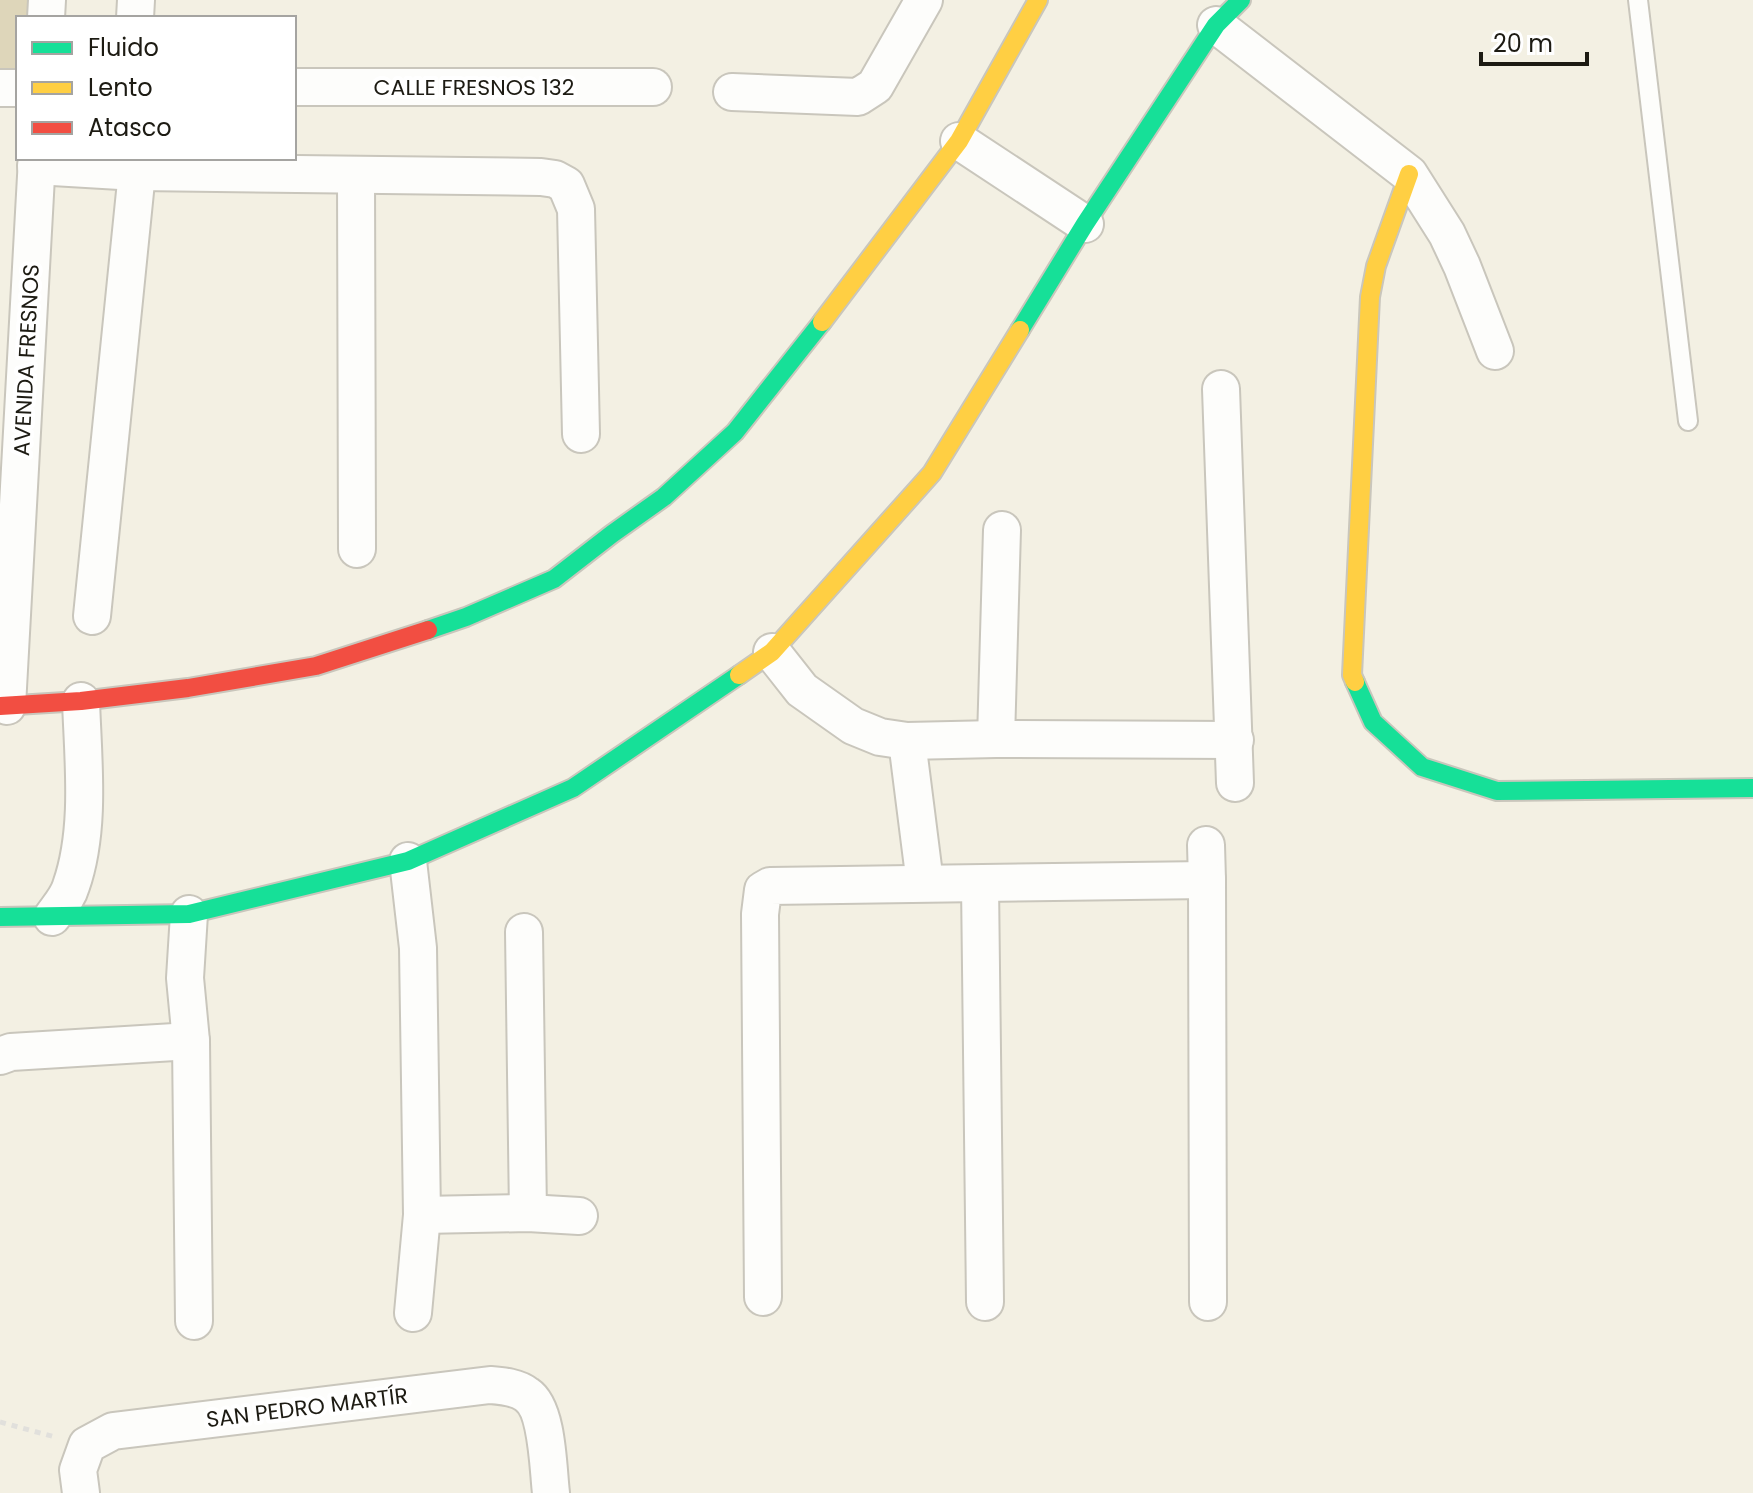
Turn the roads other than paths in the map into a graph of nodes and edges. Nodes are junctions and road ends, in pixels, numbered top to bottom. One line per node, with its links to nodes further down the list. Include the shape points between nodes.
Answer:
1 (924, 0): 7 (street, via 875,86 858,97)
2 (1038, 0): 8 (main road)
3 (1638, 0): 17 (lane)
4 (1228, 12): 11 (street); 13 (main road)
5 (296, 87): 6 (street, CALLE FRESNOS 132)
6 (653, 87)
7 (732, 92)
8 (959, 141): 13 (street); 23 (main road, via 735,432 664,497 554,579 466,617 316,666)
9 (36, 162): 10 (street); 14 (street, AVENIDA FRESNOS)
10 (137, 172): 12 (street); 21 (street)
11 (1409, 174): 15 (street, via 1447,234); 29 (main road, via 1370,297 1352,675 1373,722 1422,767 1497,791)
12 (356, 175): 18 (street, via 541,177 566,185 576,209); 20 (street)
13 (1085, 224): 22 (main road, via 932,473)
14 (16, 243): 24 (street, AVENIDA FRESNOS)
15 (1495, 351)
16 (1221, 389): 26 (street)
17 (1688, 421)
18 (581, 434)
19 (1002, 530): 25 (street)
20 (357, 549)
21 (92, 616)
22 (772, 652): 27 (street, via 802,690 853,726); 30 (main road, via 573,788)
23 (81, 701): 24 (main road); 35 (street, via 81,847 71,888)
24 (4, 706)
25 (996, 739): 26 (street); 27 (street)
26 (1235, 740): 28 (street)
27 (907, 741): 31 (street)
28 (1235, 783)
29 (1753, 788)
30 (408, 861): 33 (main road); 40 (street, via 418,948)
31 (925, 883): 32 (street); 42 (street, via 763,890)
32 (980, 884): 43 (street); 44 (street, via 1206,862)
33 (189, 914): 35 (main road); 37 (street, via 185,978)
34 (0, 917): 35 (main road)
35 (52, 917)
36 (524, 932): 39 (street)
37 (191, 1041): 38 (street); 46 (street)
38 (0, 1056)
39 (528, 1213): 40 (street); 41 (street)
40 (422, 1215): 45 (street)
41 (579, 1216)
42 (763, 1297)
43 (985, 1302)
44 (1208, 1302)
45 (413, 1313)
46 (194, 1321)
47 (81, 1493): 48 (street, SAN PEDRO MARTÍR, via 78,1470 87,1445 113,1431 490,1385 529,1396 541,1414)
48 (551, 1493)

